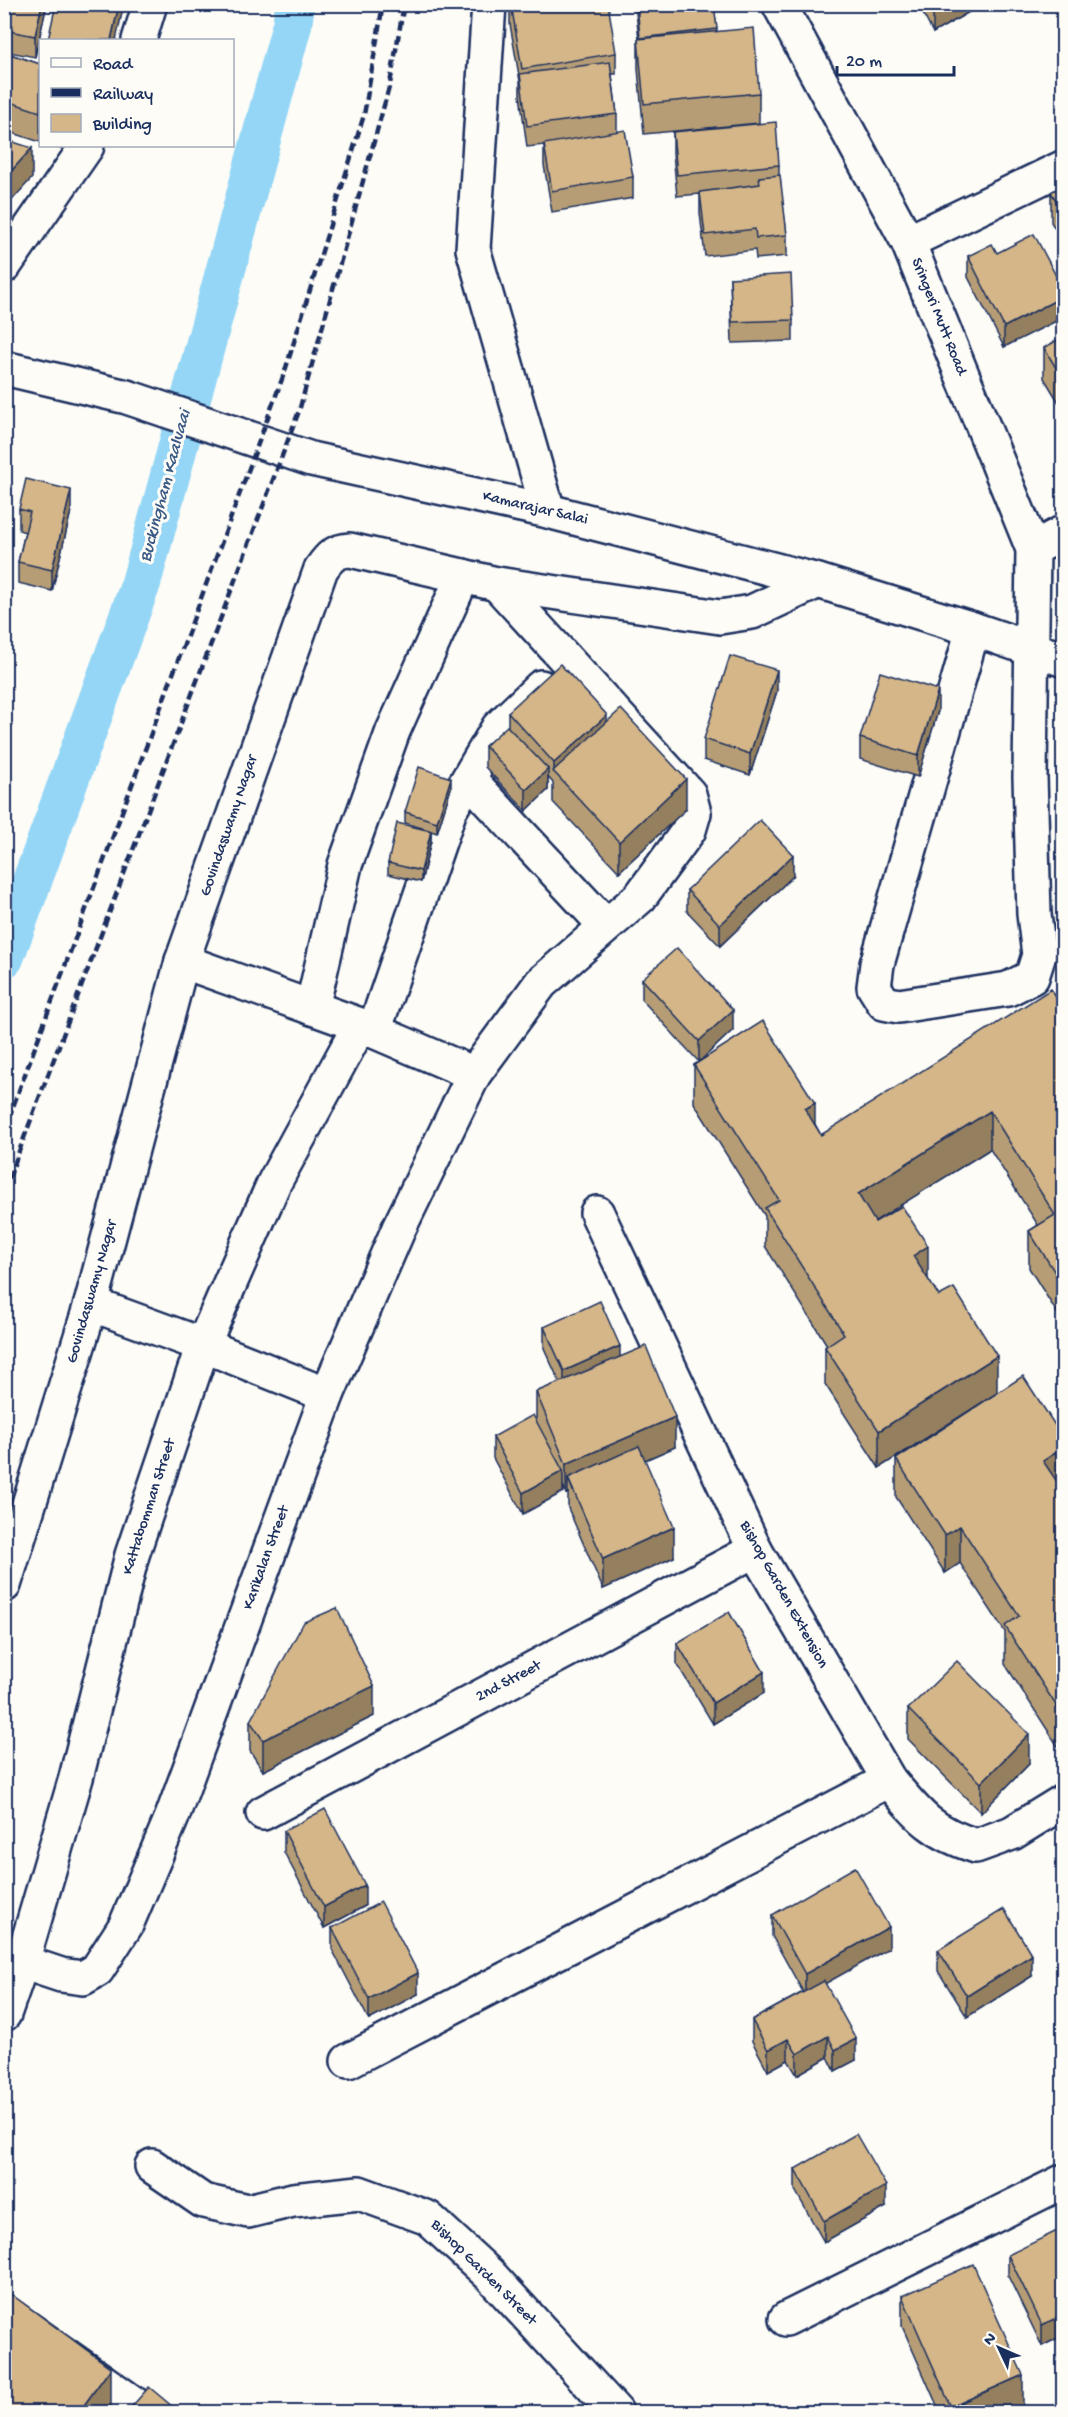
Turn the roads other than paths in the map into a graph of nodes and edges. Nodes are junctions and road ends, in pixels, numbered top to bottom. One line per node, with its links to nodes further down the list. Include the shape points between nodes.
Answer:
1 (150, 4): 4 (street)
2 (489, 4): 10 (street, via 473,249)
3 (779, 4): 7 (street, Sringeri Mutt Road)
4 (139, 39)
5 (86, 147): 8 (street)
6 (1064, 167): 7 (street)
7 (908, 242): 12 (street, Sringeri Mutt Road)
8 (4, 266)
9 (4, 368): 10 (street, Kamarajar Salai, via 127,397 311,459)
10 (548, 511): 14 (street, Kamarajar Salai)
11 (1064, 532): 12 (street)
12 (1033, 549): 17 (street, Sringeri Mutt Road)
13 (463, 576): 15 (street, Govindaswamy Nagar); 22 (street, Govindaswamy Nagar, via 350,550 337,551 321,568); 23 (street, via 393,731 345,865)
14 (818, 581): 15 (street, Govindaswamy Nagar, via 752,612 720,617); 16 (street, Kamarajar Salai)
15 (497, 584): 19 (street, Karikalan Street)
16 (973, 629): 17 (street, Kamarajar Salai); 17 (street, Sringeri Mutt Road, via 877,964 874,987 884,1003 899,1006 1008,989 1032,977 1039,955 1030,777)
17 (1033, 649): 18 (street, Kamarajar Salai)
18 (1064, 660)
19 (570, 664): 20 (street, Kattabomman Street, via 498,728); 21 (street, Karikalan Street, via 689,794 694,813 689,830 640,897)
20 (469, 779): 21 (street); 24 (street, Kattabomman Street, via 450,810)
21 (606, 926): 25 (street, Karikalan Street, via 541,983)
22 (182, 961): 23 (street); 27 (street, Govindaswamy Nagar)
23 (312, 1008): 24 (street)
24 (367, 1028): 25 (street); 28 (street, Kattabomman Street, via 274,1183)
25 (474, 1074): 29 (street, Karikalan Street, via 399,1228)
26 (597, 1214): 30 (street, Bishop Garden Extension)
27 (91, 1304): 28 (street); 31 (street, Govindaswamy Nagar)
28 (203, 1345): 29 (street); 35 (street, Kattabomman Street, via 132,1555 76,1778)
29 (327, 1395): 35 (street, Karikalan Street, via 172,1817 126,1925 97,1970 84,1978)
30 (755, 1550): 32 (street, Bishop Garden Extension); 34 (street, 2nd Street)
31 (4, 1585)
32 (889, 1780): 33 (street, Bishop Garden Extension, via 938,1832 976,1846 1012,1833); 37 (street)
33 (1064, 1802)
34 (263, 1813)
35 (22, 1962): 36 (street, Kattabomman Street)
36 (4, 2014)
37 (348, 2061)
38 (152, 2166): 43 (street, Bishop Garden Street, via 203,2201 248,2211 293,2200 359,2193 428,2218 490,2275)
39 (1064, 2181): 41 (street)
40 (4, 2312): 42 (street)
41 (786, 2319)
42 (138, 2410)
43 (616, 2412)

